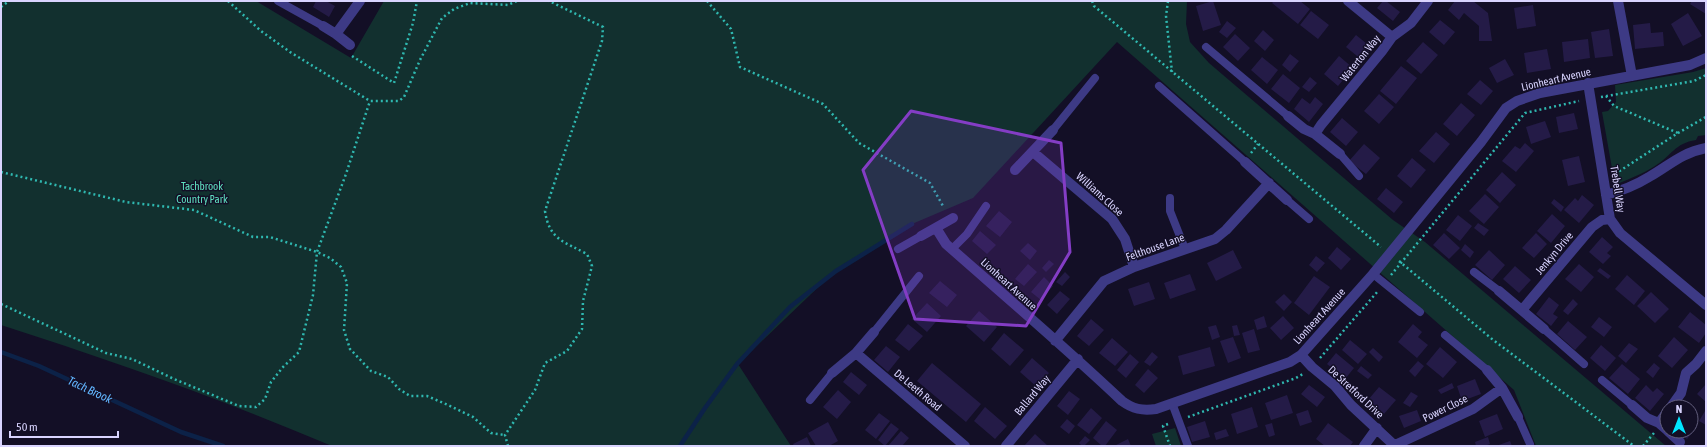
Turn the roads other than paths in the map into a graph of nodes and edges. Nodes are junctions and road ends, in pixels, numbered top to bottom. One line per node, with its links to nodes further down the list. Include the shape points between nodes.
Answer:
1 (278, 1): 6 (lane)
2 (360, 1): 7 (street)
3 (1348, 1): 8 (street)
4 (1428, 1): 8 (street, Waterton Way, via 1411,23)
5 (1618, 1): 12 (street)
6 (323, 26): 7 (street)
7 (336, 34): 9 (street)
8 (1392, 37): 18 (street, Waterton Way)
9 (350, 45)
10 (1206, 47): 16 (lane)
11 (1706, 58): 12 (street, Lionheart Avenue, via 1690,65)
12 (1632, 76): 14 (street, Lionheart Avenue)
13 (1095, 78): 17 (lane)
14 (1588, 83): 26 (street, Trebell Way); 40 (street, Lionheart Avenue, via 1527,96 1506,108)
15 (1159, 86): 22 (lane)
16 (1288, 116): 18 (street)
17 (1053, 130): 20 (street)
18 (1315, 134): 21 (street)
19 (1706, 148): 26 (street, via 1684,154 1649,178)
20 (1033, 152): 23 (street); 38 (street, Williams Close, via 1112,219 1125,239)
21 (1340, 154): 24 (lane)
22 (1245, 162): 25 (street)
23 (1015, 170)
24 (1359, 176)
25 (1269, 183): 28 (street); 37 (street, Felthouse Lane, via 1215,239)
26 (1606, 195): 32 (street, Trebell Way)
27 (1170, 198): 37 (lane, via 1170,211)
28 (1287, 200): 31 (lane)
29 (986, 206): 36 (lane, via 967,234)
30 (953, 218): 33 (street)
31 (1309, 219)
32 (1610, 219): 43 (street, Trebell Way, via 1620,233); 44 (street, Jenkyn Drive, via 1602,220 1592,227)
33 (936, 228): 34 (street); 36 (street, Lionheart Avenue)
34 (921, 236): 35 (lane)
35 (898, 249)
36 (952, 249): 49 (street, Lionheart Avenue)
37 (1185, 249): 38 (street, Felthouse Lane)
38 (1134, 267): 49 (street, Felthouse Lane, via 1104,281)
39 (1474, 272): 42 (lane)
40 (1373, 274): 45 (lane); 52 (street, Lionheart Avenue)
41 (919, 276): 47 (lane)
42 (1499, 291): 44 (street)
43 (1706, 305)
44 (1522, 310): 46 (street)
45 (1420, 312)
46 (1544, 329): 54 (lane)
47 (874, 332): 51 (street)
48 (1445, 334): 55 (lane)
49 (1054, 341): 53 (street, Lionheart Avenue)
50 (1706, 351): 59 (street, via 1686,373 1681,393)
51 (856, 353): 56 (street); 67 (street, De Leeth Road)
52 (1301, 355): 61 (street, Lionheart Avenue, via 1290,362); 65 (street, De Stretford Drive)
53 (1078, 359): 61 (street, Lionheart Avenue, via 1130,407 1147,410); 68 (street, Ballard Way)
54 (1584, 364)
55 (1487, 370): 58 (street)
56 (832, 373): 60 (lane)
57 (1602, 380): 62 (lane)
58 (1502, 388): 63 (street); 71 (street, Power Close, via 1472,409)
59 (1677, 399)
60 (810, 400)
61 (1172, 403): 69 (lane)
62 (1632, 405): 64 (street)
63 (1518, 417): 66 (lane)
64 (1659, 424)
65 (1377, 428): 70 (street); 71 (street, De Stretford Drive)
66 (1530, 444)
67 (965, 446)
68 (1006, 446)
69 (1188, 446)
70 (1364, 446)
71 (1395, 446)

